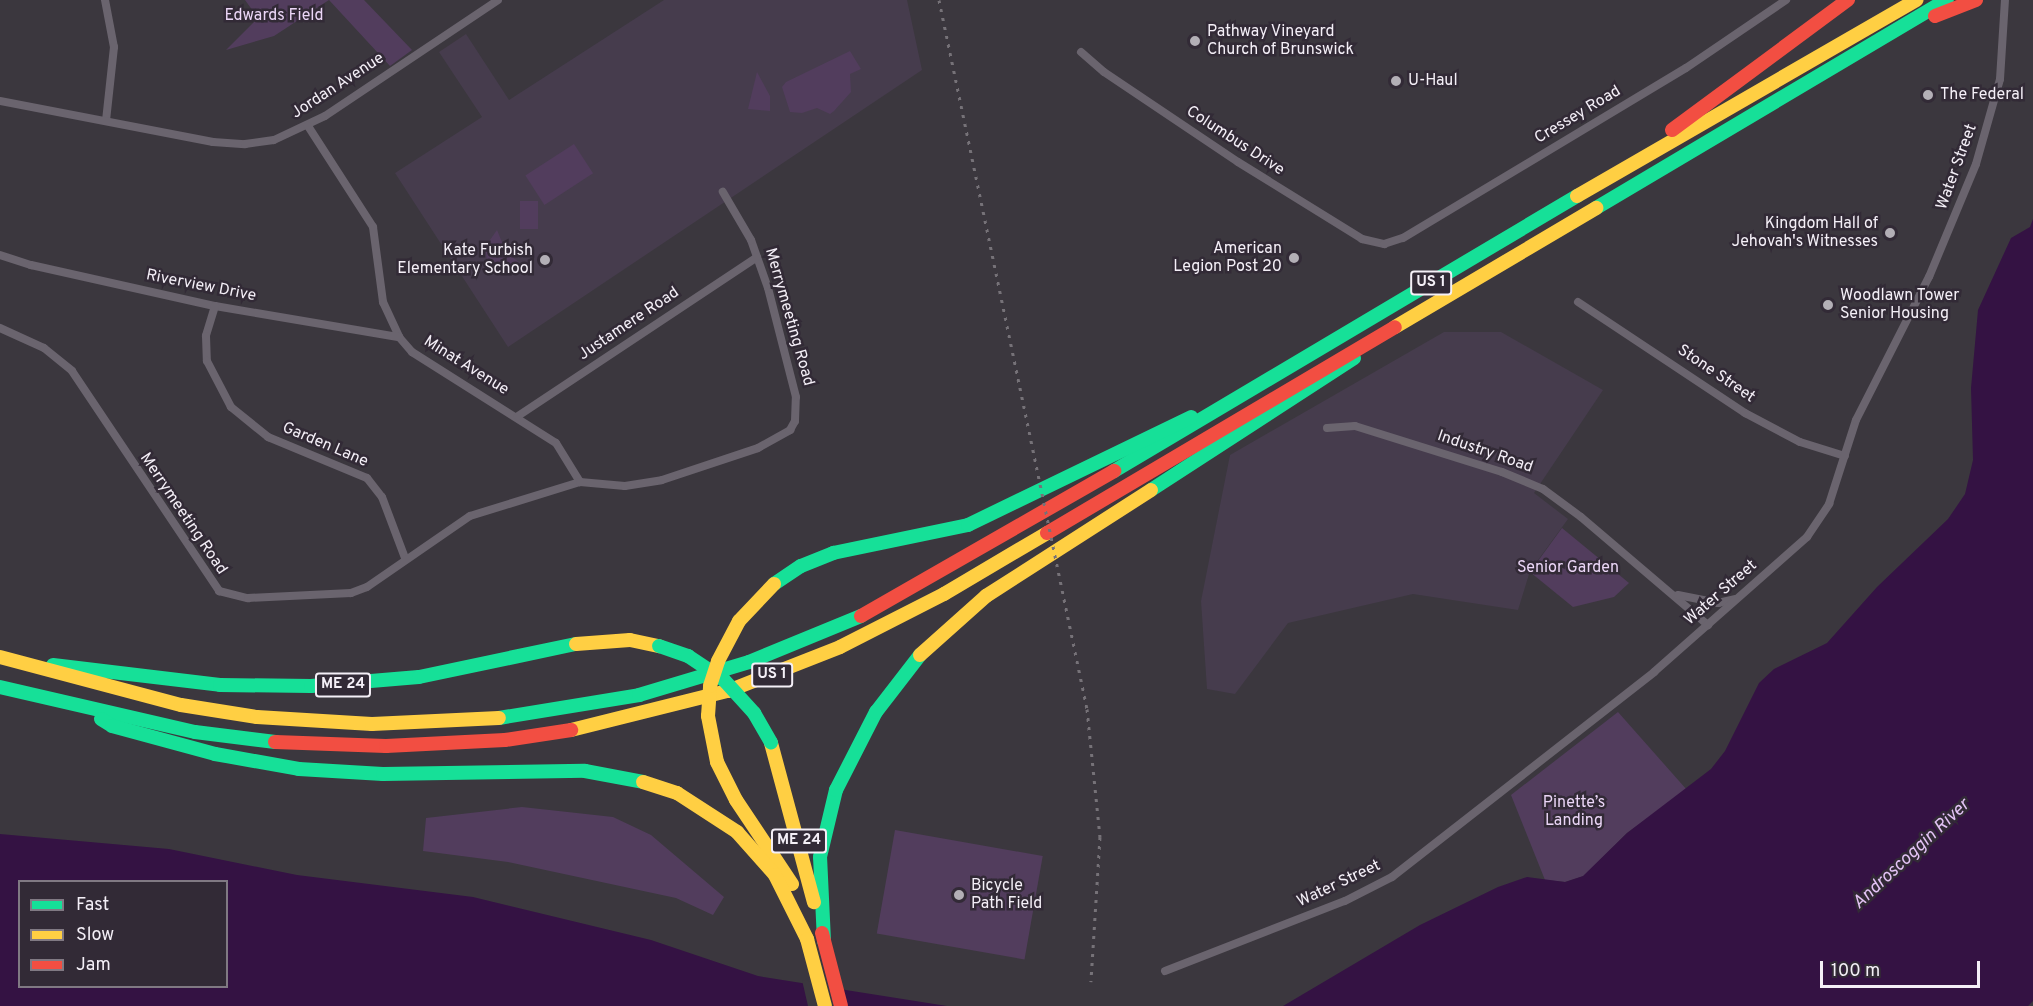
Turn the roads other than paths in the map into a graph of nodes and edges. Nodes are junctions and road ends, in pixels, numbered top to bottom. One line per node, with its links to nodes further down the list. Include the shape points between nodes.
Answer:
1 (107, 0): 12 (street, via 114,47)
2 (498, 0): 13 (street, Jordan Avenue)
3 (1786, 0): 16 (street, Cressey Road, via 1686,68 1403,238)
4 (1848, 0): 14 (highway, via 1676,127)
5 (1916, 0): 14 (highway, US 1)
6 (1947, 0): 9 (highway, US 1)
7 (1976, 0): 9 (highway)
8 (2005, 0): 27 (street, Water Street, via 2000,79 1976,164 1929,278 1856,420)
9 (1883, 39): 22 (highway, US 1)
10 (1081, 52): 16 (street, Columbus Drive, via 1104,72 1229,156 1352,233)
11 (0, 101): 12 (street, Jordan Avenue)
12 (106, 121): 13 (street, Jordan Avenue, via 213,142 245,144 274,140)
13 (308, 126): 23 (street, Minat Avenue, via 372,227 383,302)
14 (1650, 153): 24 (highway, US 1)
15 (723, 192): 18 (street, Merrymeeting Road)
16 (1379, 244)
17 (0, 255): 20 (street, Riverview Drive)
18 (757, 257): 25 (street, Justamere Road); 28 (street, Merrymeeting Road, via 793,381 796,410 790,430 758,448 662,480 625,486)
19 (1578, 302): 27 (street, Stone Street, via 1745,413 1800,442)
20 (215, 306): 23 (street, Riverview Drive); 29 (street, Garden Lane, via 206,336 207,361 231,407 268,437 367,478 382,497)
21 (0, 328): 29 (street, Merrymeeting Road, via 44,348 72,371 219,591 248,598 351,593 367,587)
22 (1380, 335): 36 (highway, US 1, via 908,613 802,664 692,702 537,735 386,747 233,738); 38 (highway, via 1340,371 986,596 921,654 876,712 834,798 819,875)
23 (399, 337): 25 (street, Minat Avenue, via 412,352)
24 (1212, 413): 34 (highway, US 1, via 934,578 856,619 749,662 601,703 487,720 382,724 296,720 181,705); 37 (highway, bridge, via 1186,418 968,525 833,553 801,566 774,584 739,621 710,686 708,716 717,762 736,800 790,880 807,918)
25 (518, 416): 28 (street, Minat Avenue, via 556,443)
26 (1327, 428): 30 (street, Industry Road, via 1355,426 1526,480 1581,516)
27 (1845, 456): 31 (street, Water Street, via 1819,522 1794,551)
28 (580, 482): 29 (street, Merrymeeting Road, via 470,516)
29 (405, 558)
30 (1672, 593): 31 (street, Industry Road, via 1701,602 1718,603); 32 (street, Industry Road)
31 (1738, 597): 32 (street, Water Street)
32 (1708, 625): 39 (street, Water Street, via 1581,731 1392,877 1345,901)
33 (0, 657): 34 (highway, US 1)
34 (24, 664): 38 (highway, ME 24, bridge, via 79,666 220,685 302,687 419,677 587,642 619,640 659,646 697,661 724,680 754,713 771,743)
35 (0, 687): 36 (highway, US 1)
36 (86, 710): 37 (highway, ME 24, via 112,726 215,753 299,769 402,775 585,771 644,782 694,801 746,840 784,889)
37 (807, 939): 40 (highway)
38 (824, 941): 41 (highway)
39 (1165, 971)
40 (825, 1006)
41 (841, 1006)

